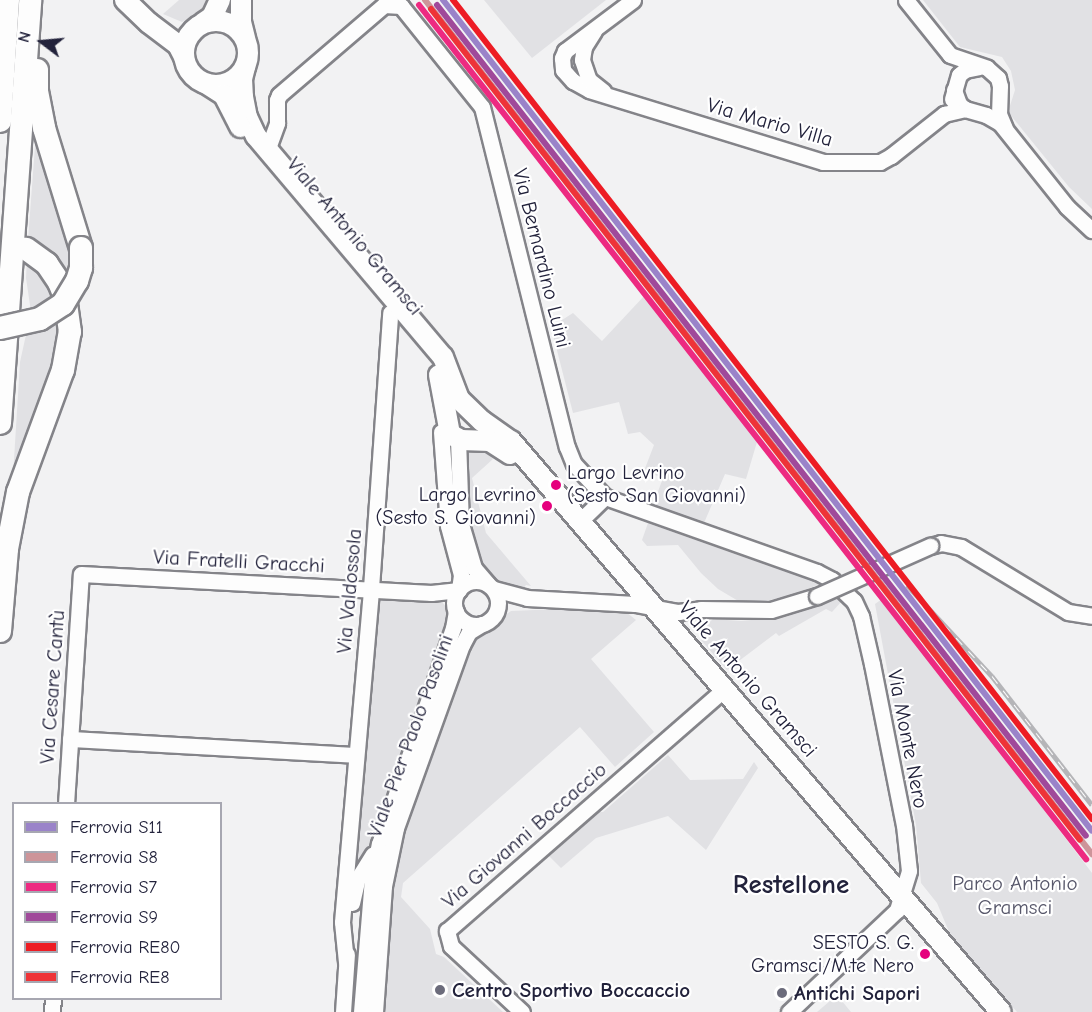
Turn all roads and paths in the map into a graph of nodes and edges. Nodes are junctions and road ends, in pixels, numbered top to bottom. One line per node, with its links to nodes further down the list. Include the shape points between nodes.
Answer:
1 (8, 0): 21 (highway)
2 (30, 0): 29 (highway)
3 (36, 0): 27 (highway, bridge, via 37,91 44,128 81,248 81,268 63,304 40,319)
4 (125, 0): 13 (main road, via 178,45)
5 (137, 0): 10 (main road, via 168,27 184,30)
6 (220, 0): 10 (main road, via 212,17)
7 (241, 0): 11 (main road)
8 (633, 0): 20 (street, Via Mario Villa, via 565,51 563,70 580,87 823,162 880,162)
9 (906, 0): 12 (street)
10 (200, 25): 11 (main road, via 215,20 226,22 237,27); 13 (main road, via 188,38)
11 (245, 38): 14 (main road, via 249,52)
12 (944, 49): 15 (street); 17 (street, via 952,65)
13 (184, 57): 16 (main road, via 192,74)
14 (245, 67): 16 (main road, via 229,83); 23 (main road, Viale Antonio Gramsci, via 242,86 246,112)
15 (979, 67): 17 (street, via 964,70); 18 (street, via 998,78)
16 (207, 84): 26 (main road, Viale Antonio Gramsci, via 224,94 244,137 267,169)
17 (955, 86): 19 (street, via 959,104); 20 (street)
18 (999, 98): 19 (street, via 993,107); 22 (street, via 999,114)
19 (972, 111): 20 (street, Via Mario Villa); 22 (street)
20 (944, 114)
21 (0, 121)
22 (1005, 128): 24 (street, via 1067,207)
23 (267, 151): 28 (main road, Viale Antonio Gramsci, via 443,357); 32 (street, Via Bernardino Luini, via 277,123 278,97 384,5 401,6 482,107 569,452 574,464)
24 (1090, 228)
25 (26, 249): 45 (highway, via 47,264 59,282 70,332 61,378 18,492 7,549)
26 (390, 313): 30 (main road, Viale Antonio Gramsci, via 437,369); 36 (street, Via Valdossola)
27 (0, 328)
28 (453, 386): 30 (main road, Viale Antonio Gramsci); 31 (main road, Viale Antonio Gramsci, via 474,414)
29 (0, 423)
30 (453, 438): 31 (main road, via 490,431); 35 (street, via 461,524 474,568); 37 (street, via 448,526 461,575); 40 (main road, Viale Antonio Gramsci, via 490,441 506,450)
31 (511, 441): 33 (main road, Viale Antonio Gramsci)
32 (605, 497): 33 (street); 52 (street, Via Monte Nero, via 817,572 847,593 861,616 904,825 909,871)
33 (580, 521): 41 (main road, Viale Antonio Gramsci)
34 (81, 574): 36 (street, Via Fratelli Gracchi); 47 (street, Via Cesare Cantù)
35 (491, 587): 37 (street, via 471,582); 39 (street); 44 (street, via 498,603)
36 (371, 588): 38 (street, Via Fratelli Gracchi); 48 (street, Via Valdossola)
37 (459, 590): 38 (street, Via Fratelli Gracchi); 42 (street)
38 (431, 593): 42 (street, Via Fratelli Gracchi, via 444,598)
39 (527, 598): 40 (street); 44 (street, Viale Pier Paolo Pasolini, via 508,605)
40 (635, 604): 41 (street); 46 (main road, Viale Antonio Gramsci)
41 (655, 607): 43 (street, bridge, via 678,612 771,610 817,596 941,543 961,547 1068,612); 52 (main road, Viale Antonio Gramsci)
42 (455, 609): 44 (street, via 466,622); 50 (street, Viale Pier Paolo Pasolini, via 453,628)
43 (1092, 616)
44 (488, 620): 56 (street, Viale Pier Paolo Pasolini, via 469,632 462,645 396,828 384,886)
45 (0, 631)
46 (716, 696): 52 (main road, Viale Antonio Gramsci); 57 (street, Via Giovanni Boccaccio, via 450,927 446,935 451,946)
47 (70, 739): 48 (street); 49 (street, Via Cesare Cantù)
48 (356, 755): 51 (street, Via Valdossola)
49 (66, 802)
50 (379, 844): 53 (street, Viale Pier Paolo Pasolini, via 353,894); 55 (street, Viale Pier Paolo Pasolini, via 372,879)
51 (347, 873): 53 (street, Viale Pier Paolo Pasolini, via 342,922)
52 (900, 903): 58 (street); 59 (main road, Viale Antonio Gramsci); 60 (main road, Viale Antonio Gramsci)
53 (346, 962): 54 (street, Viale Pier Paolo Pasolini)
54 (343, 1012)
55 (361, 1012)
56 (375, 1012)
57 (522, 1012)
58 (789, 1012)
59 (984, 1012)
60 (1000, 1012)

